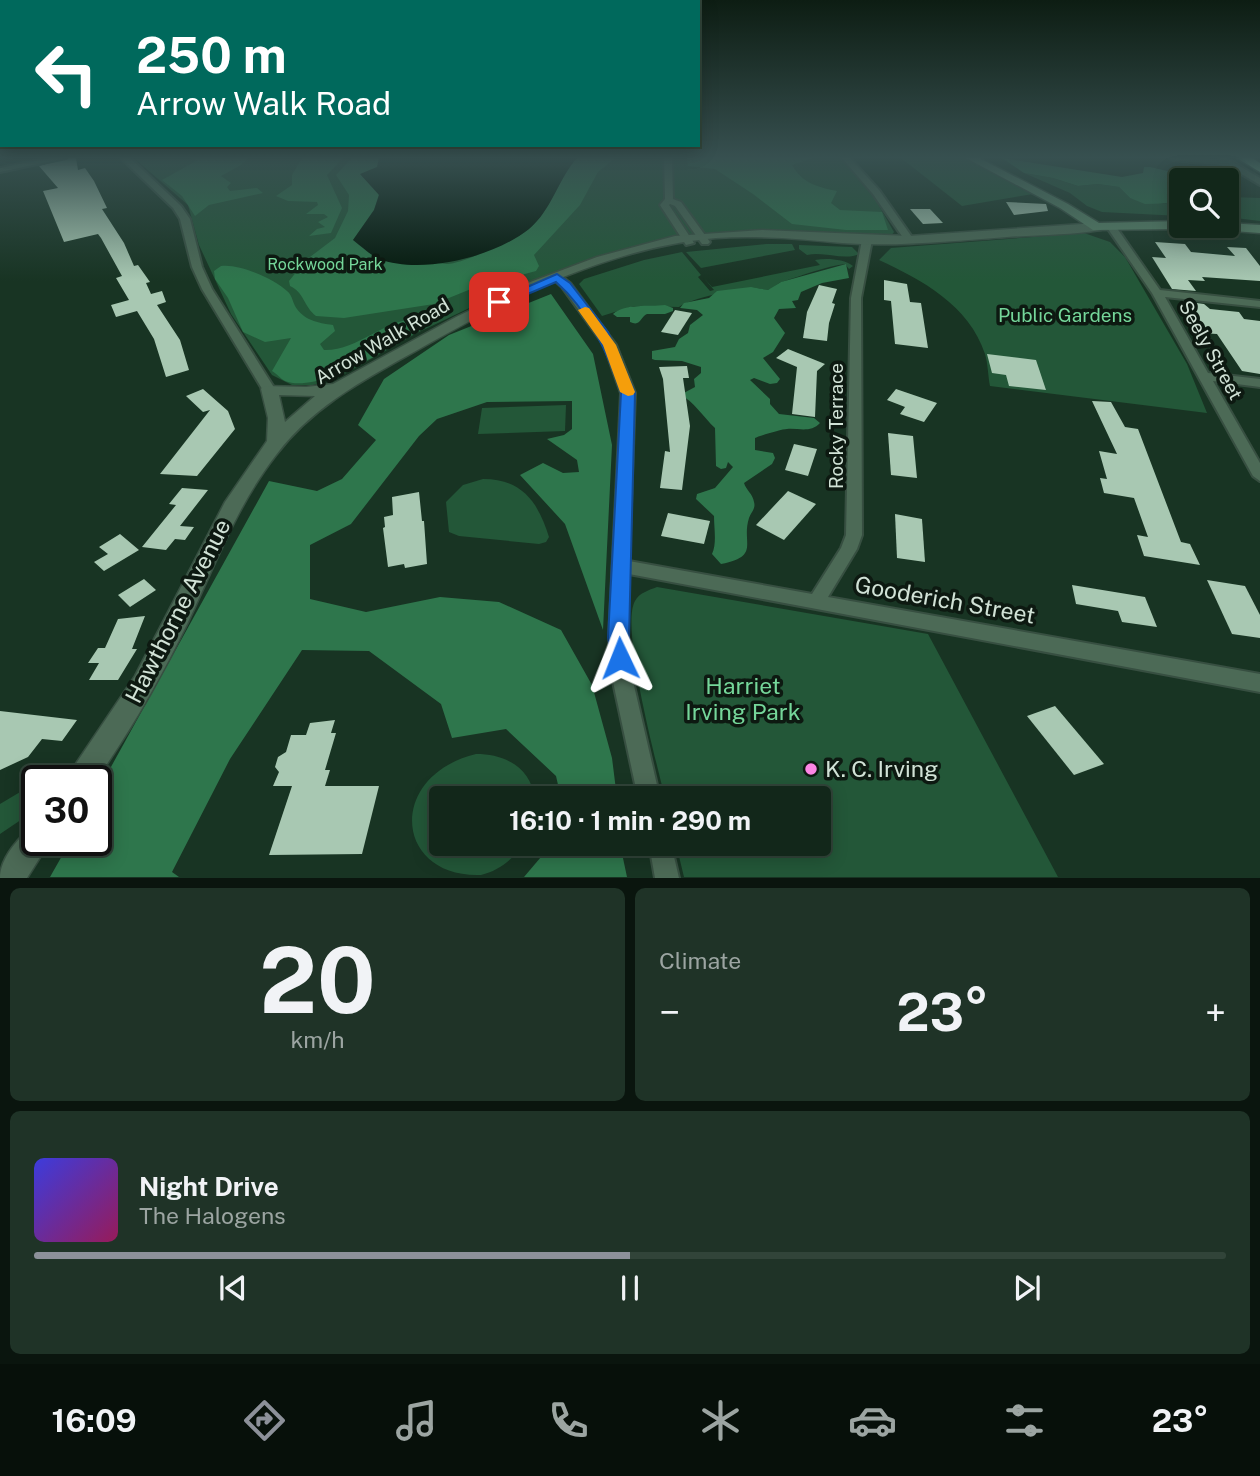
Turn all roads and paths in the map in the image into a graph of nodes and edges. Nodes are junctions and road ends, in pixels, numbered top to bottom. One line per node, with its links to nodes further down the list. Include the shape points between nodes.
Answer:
1 (169, 199): 22 (street, via 185,219 207,289)
2 (881, 199): 15 (street)
3 (1053, 199): 8 (main road, Seely Street)
4 (1056, 199): 8 (main road, Seely Street)
5 (669, 200): 13 (street, via 678,204); 13 (street, via 664,205)
6 (1169, 219): 8 (main road)
7 (1239, 221): 9 (main road)
8 (1099, 223): 10 (main road); 15 (street, Arrow Walk Road); 17 (street, Seely Street, via 1126,245)
9 (1260, 223)
10 (1169, 225)
11 (1239, 227): 12 (main road)
12 (1260, 229)
13 (695, 240): 14 (street, Arrow Walk Road); 16 (street, Arrow Walk Road)
14 (867, 240): 15 (street, Arrow Walk Road); 26 (street, Rocky Terrace, via 856,302 855,536)
15 (909, 240)
16 (557, 278): 21 (street, Arrow Walk Road, via 465,317); 25 (street, via 610,345 628,393)
17 (1157, 293): 18 (street); 19 (street, Seely Street)
18 (1260, 304)
19 (1203, 376): 20 (street); 24 (street, Seely Street)
20 (1260, 383)
21 (338, 388): 22 (street, via 306,392); 23 (street, Arrow Walk Road, via 310,407)
22 (269, 389): 23 (street)
23 (276, 441): 28 (street, Hawthorne Avenue, via 228,514 175,626)
24 (1260, 476)
25 (621, 566): 26 (street, Gooderich Street); 29 (street, via 618,638 622,677)
26 (816, 602): 27 (street, Gooderich Street)
27 (1260, 683)
28 (91, 765)
29 (646, 786)
30 (25, 856): 32 (street)
31 (663, 856): 33 (street)
32 (9, 877)
33 (667, 877)

